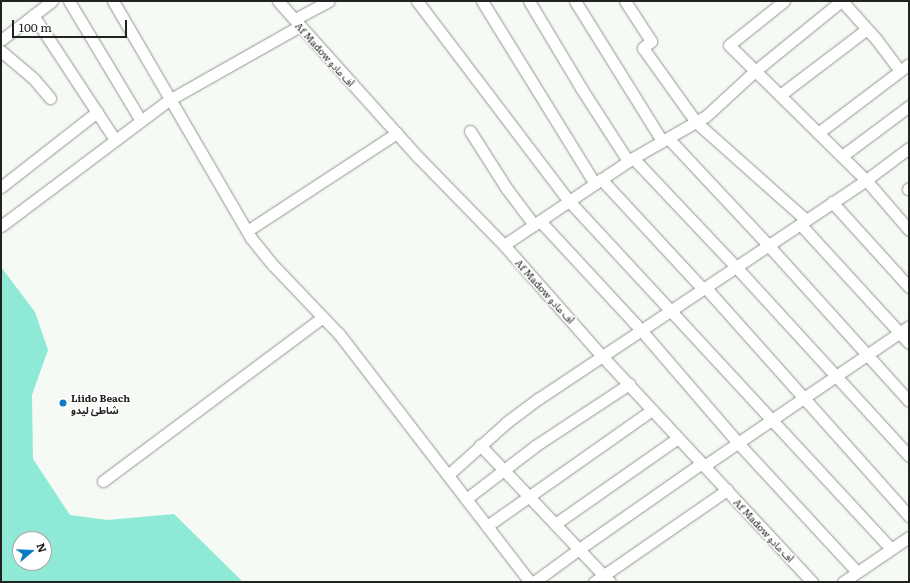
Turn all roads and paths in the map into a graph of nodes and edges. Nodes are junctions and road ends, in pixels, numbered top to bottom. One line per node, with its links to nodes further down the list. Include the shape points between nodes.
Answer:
1 (52, 1): 13 (street)
2 (69, 1): 25 (street)
3 (113, 1): 22 (street)
4 (278, 1): 14 (street, Af Madow أف مادو)
5 (329, 1): 14 (street)
6 (417, 1): 38 (street)
7 (482, 1): 36 (street)
8 (529, 1): 34 (street, via 581,88)
9 (575, 1): 30 (street)
10 (625, 1): 26 (street, via 651,41 643,48)
11 (784, 1): 19 (street, via 730,46)
12 (842, 1): 15 (street); 19 (street)
13 (33, 14): 16 (street); 24 (street)
14 (297, 22): 22 (street); 28 (street, Af Madow أف مادو)
15 (867, 29): 18 (street); 20 (street)
16 (1, 40)
17 (1, 51): 21 (street, via 34,79)
18 (904, 68): 29 (street)
19 (755, 71): 20 (street); 26 (street, via 706,116)
20 (780, 95): 29 (street)
21 (50, 98)
22 (170, 100): 25 (street); 44 (street)
23 (909, 106): 33 (street)
24 (97, 112): 31 (street); 37 (street)
25 (141, 122): 31 (street)
26 (696, 122): 30 (street); 40 (street)
27 (470, 131): 41 (street, via 507,189)
28 (397, 133): 44 (street); 45 (street, Af Madow أف مادو)
29 (818, 133): 33 (street)
30 (665, 139): 34 (street); 46 (street)
31 (115, 140): 42 (street)
32 (909, 148): 35 (street)
33 (842, 156): 35 (street)
34 (630, 160): 36 (street); 47 (street)
35 (866, 180): 39 (street); 43 (street)
36 (598, 181): 38 (street); 48 (street)
37 (1, 187)
38 (569, 201): 41 (street); 50 (street)
39 (832, 202): 40 (street); 49 (street)
40 (803, 222): 46 (street); 54 (street)
41 (537, 223): 45 (street); 53 (street)
42 (1, 226)
43 (909, 230)
44 (247, 231): 51 (street, via 273,265)
45 (504, 245): 57 (street, Af Madow أف مادو)
46 (768, 245): 47 (street); 56 (street)
47 (736, 266): 48 (street); 58 (street)
48 (704, 288): 50 (street); 60 (street)
49 (909, 288)
50 (671, 310): 53 (street); 63 (street)
51 (323, 317): 70 (street, via 382,388); 71 (street)
52 (909, 326): 54 (street)
53 (641, 330): 57 (street); 65 (street)
54 (899, 332): 55 (street); 56 (street)
55 (909, 343)
56 (867, 354): 58 (street); 61 (street)
57 (602, 356): 59 (street, Af Madow أف مادو); 66 (street, via 538,399)
58 (836, 376): 60 (street); 67 (street)
59 (629, 384): 62 (street, Af Madow أف مادو); 69 (street, via 535,446)
60 (804, 398): 63 (street); 75 (street)
61 (909, 401)
62 (652, 410): 64 (street, Af Madow أف مادو); 73 (street)
63 (772, 420): 65 (street); 80 (street)
64 (678, 438): 68 (street, Af Madow أف مادو); 76 (street)
65 (738, 443): 68 (street); 81 (street)
66 (480, 445): 69 (street); 70 (street)
67 (909, 456)
68 (703, 464): 72 (street, Af Madow أف مادو); 79 (street)
69 (505, 470): 73 (street); 74 (street)
70 (448, 475): 74 (street)
71 (103, 481)
72 (726, 490): 82 (street); 86 (street, Af Madow أف مادو)
73 (529, 496): 76 (street); 77 (street)
74 (466, 499): 77 (street)
75 (909, 516)
76 (555, 524): 79 (street)
77 (487, 526): 83 (street)
78 (909, 537): 80 (street)
79 (579, 549): 82 (street); 84 (street)
80 (891, 550): 81 (street)
81 (857, 572): 87 (street)
82 (606, 578): 85 (street)
83 (530, 582)
84 (534, 582)
85 (594, 582)
86 (812, 582)
87 (843, 582)

